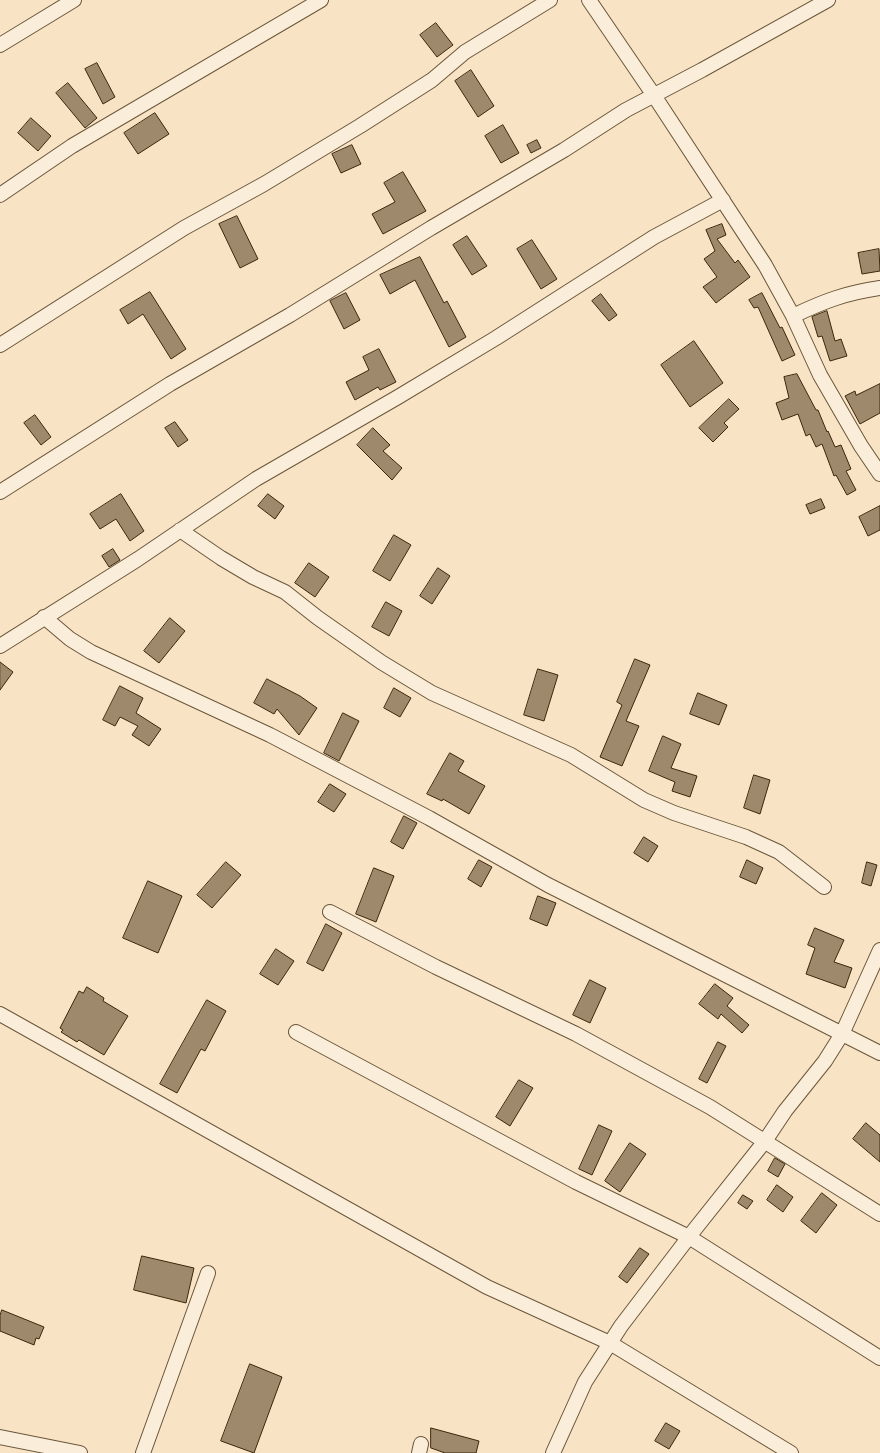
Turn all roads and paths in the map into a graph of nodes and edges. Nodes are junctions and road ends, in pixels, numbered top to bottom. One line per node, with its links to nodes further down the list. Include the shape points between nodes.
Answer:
1 (74, 0): 6 (street)
2 (321, 0): 8 (street, via 72,146)
3 (550, 0): 12 (street, via 465,52 432,80 360,126 184,228)
4 (589, 0): 7 (street)
5 (828, 0): 7 (street)
6 (0, 46)
7 (653, 94): 9 (street); 14 (street, via 290,315 170,384)
8 (0, 195)
9 (723, 200): 11 (street); 15 (street, via 654,237 496,338 256,479)
10 (880, 288): 11 (street, via 826,300)
11 (794, 316): 13 (street, via 820,375)
12 (0, 345)
13 (880, 474)
14 (0, 492)
15 (180, 530): 16 (street); 18 (street, via 253,577 285,592 381,662 432,693 571,755 644,800 778,852)
16 (44, 617): 17 (street); 23 (street, via 91,652 270,735 548,884)
17 (0, 646)
18 (824, 887)
19 (330, 912): 25 (street, via 576,1034)
20 (880, 950): 23 (street)
21 (0, 1014): 29 (street, via 487,1287)
22 (296, 1032): 27 (street, via 576,1182)
23 (842, 1034): 24 (street); 25 (street)
24 (880, 1053)
25 (765, 1141): 26 (street); 27 (street)
26 (880, 1214)
27 (689, 1237): 29 (street); 30 (street)
28 (208, 1273): 34 (street)
29 (610, 1343): 32 (street, via 585,1382); 35 (street)
30 (880, 1358)
31 (0, 1437): 33 (street)
32 (557, 1451)
33 (80, 1453)
34 (143, 1453)
35 (791, 1453)

